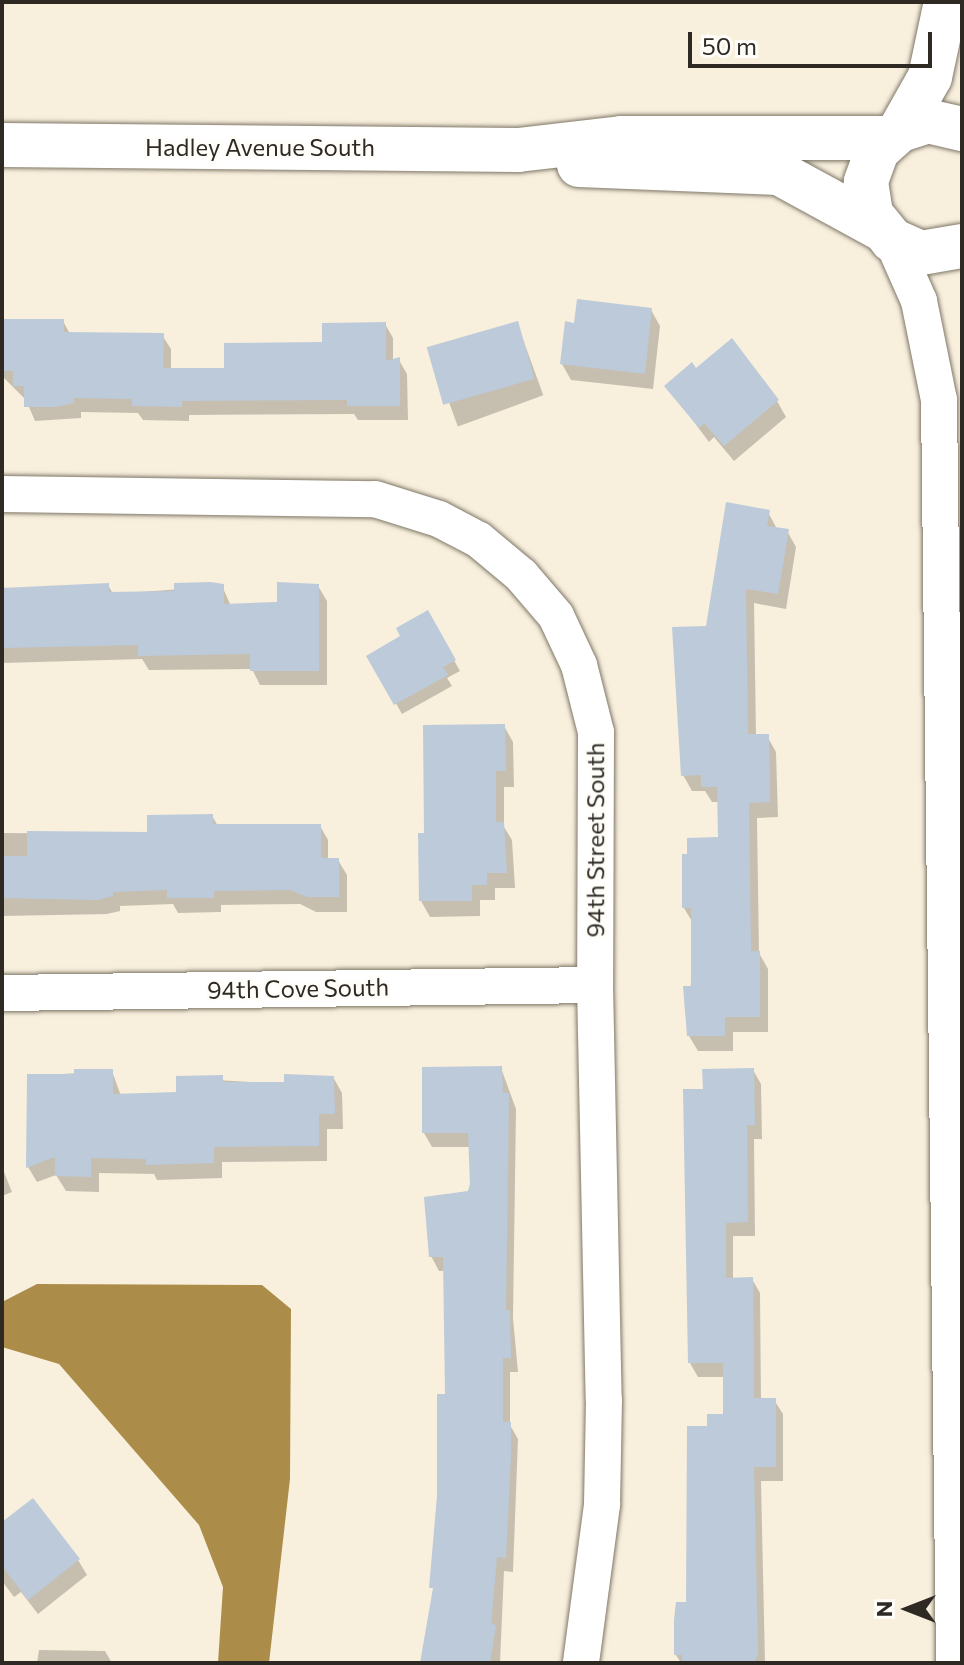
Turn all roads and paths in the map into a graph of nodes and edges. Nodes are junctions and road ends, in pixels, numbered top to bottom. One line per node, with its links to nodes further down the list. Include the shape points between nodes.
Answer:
1 (946, 2): 3 (street, via 930,77)
2 (962, 129): 3 (street, Hadley Avenue South, via 928,121)
3 (894, 134): 5 (street, Hadley Avenue South, via 621,138); 6 (street, via 866,182 871,214)
4 (2, 145): 5 (street, Hadley Avenue South)
5 (518, 150): 6 (street, Hadley Avenue South, via 592,168 779,173)
6 (886, 234): 7 (street, Hadley Avenue South, via 921,253); 12 (street, via 919,301 939,400)
7 (962, 246)
8 (2, 494): 9 (street, 94th Street South, via 375,499 439,519 496,554 556,616 579,665 596,732)
9 (595, 985): 10 (street, 94th Cove South); 11 (street, 94th Street South, via 604,1415 602,1505)
10 (2, 993)
11 (581, 1663)
12 (954, 1663)

